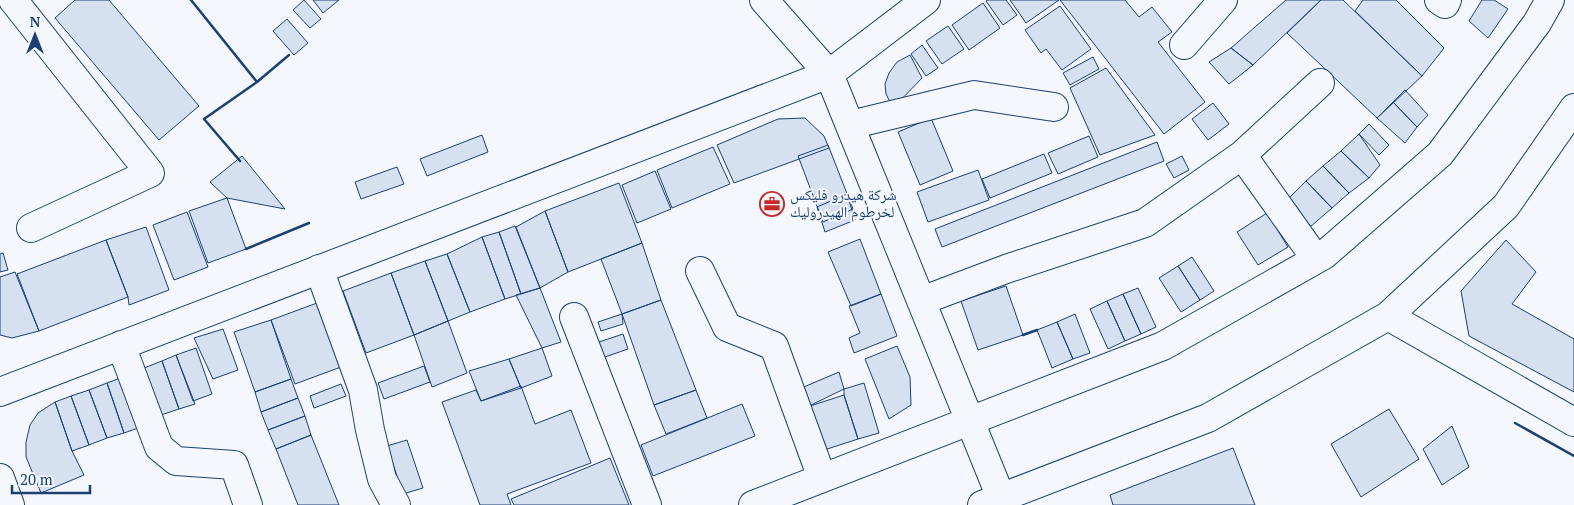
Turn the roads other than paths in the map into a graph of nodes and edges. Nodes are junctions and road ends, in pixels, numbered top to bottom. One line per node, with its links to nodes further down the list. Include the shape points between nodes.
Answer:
1 (13, 0): 15 (street, via 150,174)
2 (764, 0): 9 (street)
3 (926, 0): 9 (street)
4 (1223, 0): 8 (street)
5 (1439, 0): 6 (street, via 1445,4)
6 (1447, 0)
7 (1550, 0): 16 (street, via 1537,23 1440,154)
8 (1184, 45)
9 (829, 74): 13 (street); 17 (street)
10 (1320, 83): 14 (street)
11 (1054, 107): 13 (street, via 974,95)
12 (1574, 108): 20 (street, via 1506,206)
13 (850, 125): 19 (street)
14 (1242, 155): 16 (street); 19 (street, via 1145,222)
15 (31, 228)
16 (1316, 259): 24 (street, via 1163,346)
17 (320, 269): 22 (street); 31 (street, via 363,390 382,479)
18 (700, 271): 27 (street, via 727,327 774,346)
19 (921, 301): 24 (street)
20 (1388, 316): 25 (street); 28 (street, via 1208,418)
21 (574, 317): 32 (street)
22 (121, 345): 23 (street); 30 (street, via 159,447 176,461 234,465)
23 (0, 392)
24 (970, 421): 27 (street); 28 (street)
25 (1574, 422)
26 (0, 478): 29 (street)
27 (822, 478): 33 (street)
28 (995, 502)
29 (10, 505)
30 (248, 505)
31 (396, 505)
32 (646, 505)
33 (753, 505)

